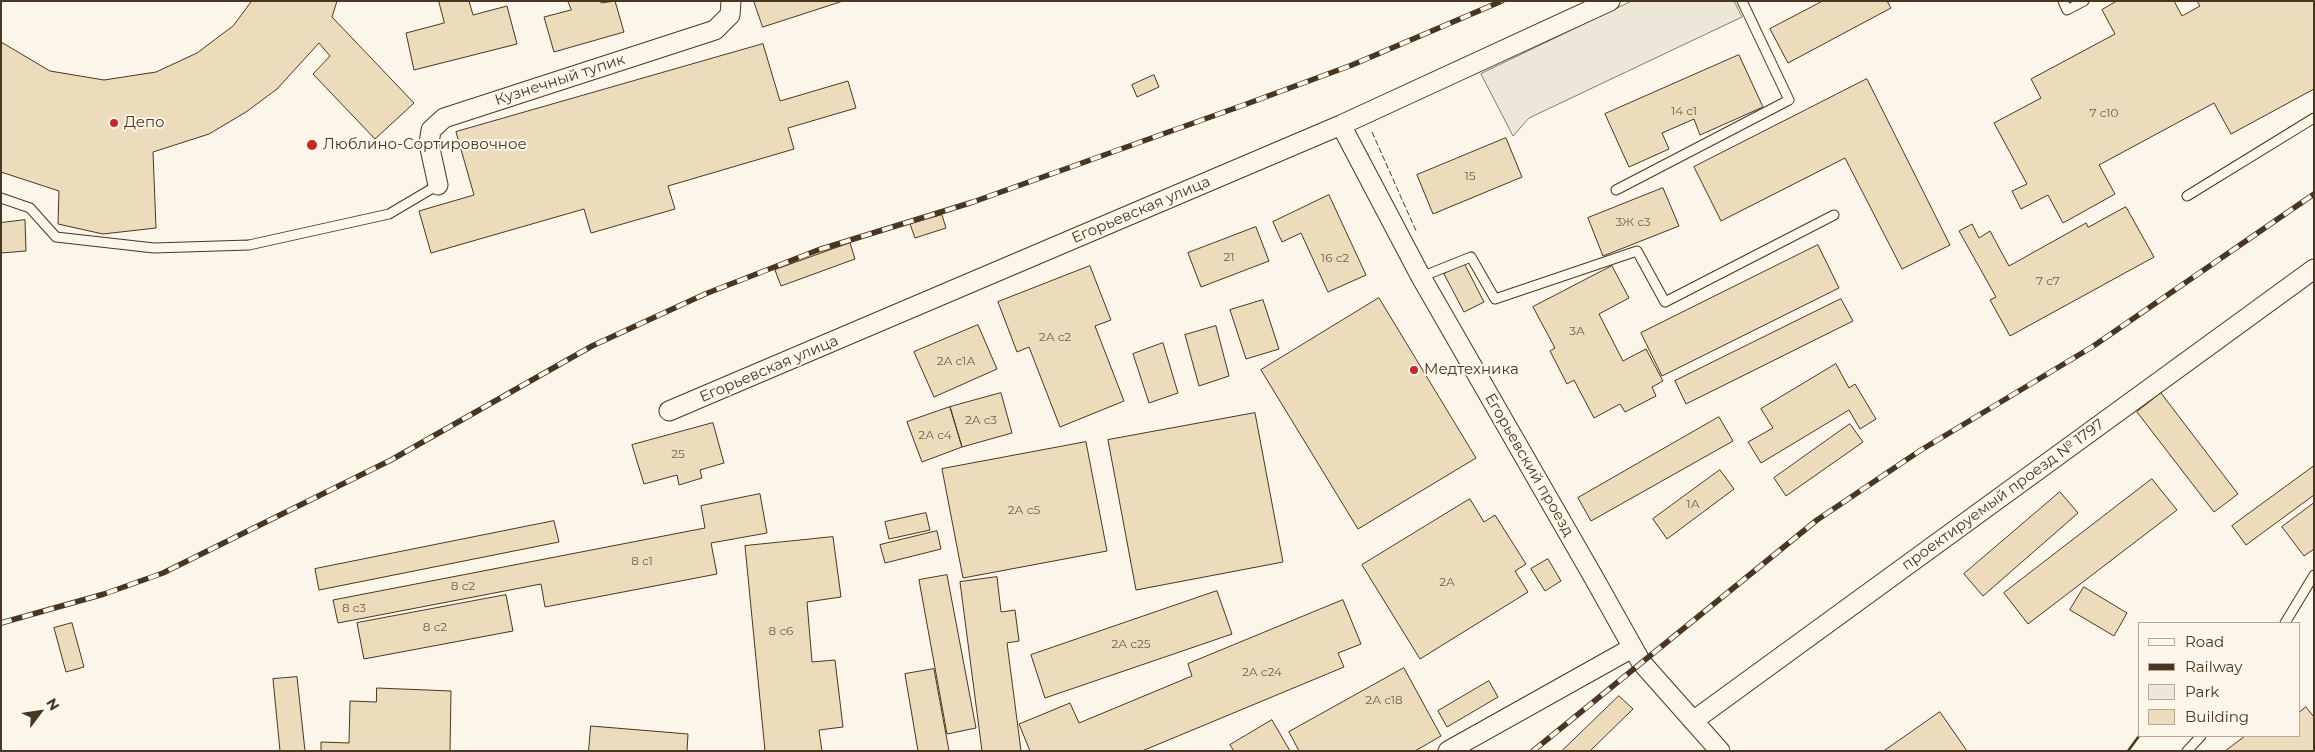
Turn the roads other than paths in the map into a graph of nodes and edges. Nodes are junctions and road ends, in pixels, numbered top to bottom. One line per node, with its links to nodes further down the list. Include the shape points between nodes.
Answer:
1 (731, 1): 8 (street, Кузнечный тупик, via 730,15 715,30 444,118 431,130 429,144)
2 (1610, 1): 7 (street, Егорьевская улица)
3 (1742, 1): 9 (lane, via 1789,100)
4 (2063, 1): 5 (lane, via 2067,10)
5 (2084, 1)
6 (2314, 118): 10 (lane)
7 (1341, 125): 14 (street, Егорьевский проезд); 15 (street, Егорьевская улица)
8 (438, 185): 11 (lane, via 389,214 249,245 230,246 154,248 56,237 30,208)
9 (1616, 190)
10 (2187, 196)
11 (1, 198)
12 (1834, 215): 14 (lane, via 1665,302 1637,251 1495,299 1471,257)
13 (2314, 269): 19 (street, проектируемый проезд № 1797)
14 (1421, 277): 18 (street, Егорьевский проезд)
15 (669, 411)
16 (2314, 575): 17 (lane)
17 (2287, 622)
18 (1632, 648): 19 (street, Егорьевский проезд); 21 (street)
19 (1693, 721): 22 (street, Егорьевский проезд)
20 (2200, 737): 23 (lane)
21 (1448, 751)
22 (1720, 751)
23 (2187, 751)

